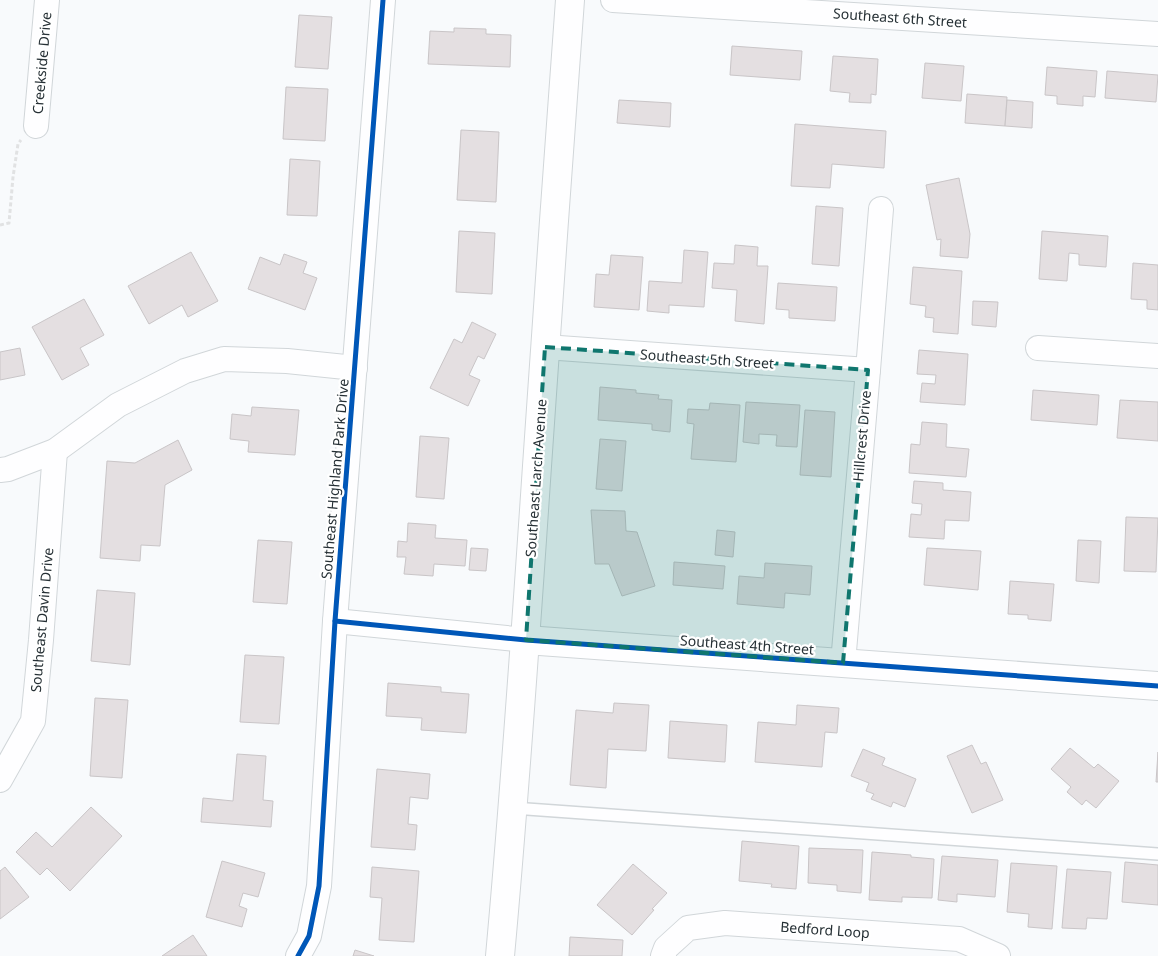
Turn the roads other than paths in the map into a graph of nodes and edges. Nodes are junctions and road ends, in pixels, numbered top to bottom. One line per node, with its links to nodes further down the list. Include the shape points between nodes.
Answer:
1 (47, 0): 6 (street, Creekside Drive)
2 (383, 0): 11 (street, Southeast Highland Park Drive)
3 (570, 0): 8 (main road, Southeast Larch Avenue)
4 (613, 0): 5 (street, Southeast 6th Street)
5 (1158, 34)
6 (36, 126)
7 (881, 208): 12 (street, Hillcrest Drive)
8 (545, 347): 12 (street, Southeast 5th Street); 16 (main road, Southeast Larch Avenue)
9 (1038, 348): 10 (street)
10 (1158, 356)
11 (355, 368): 13 (street, Southeast Highland Park Drive, via 224,359 185,371 118,405); 15 (street, Southeast Highland Park Drive)
12 (868, 370): 17 (street, Hillcrest Drive)
13 (55, 451): 14 (street, Southeast Highland Park Drive); 19 (street, Southeast Davin Drive, via 33,721)
14 (0, 470)
15 (335, 621): 16 (street, Southeast 4th Street); 22 (street, Southeast Highland Park Drive, via 319,886 309,936)
16 (526, 640): 17 (main road, Southeast 4th Street); 20 (main road, Southeast Larch Avenue)
17 (843, 663): 18 (main road, Southeast 4th Street)
18 (1158, 686)
19 (0, 780)
20 (512, 808): 21 (lane); 23 (main road, Southeast Larch Avenue)
21 (1158, 854)
22 (298, 956)
23 (500, 956)
24 (663, 956): 25 (street, Bedford Loop, via 666,948 688,928 725,923 959,939)
25 (998, 956)

